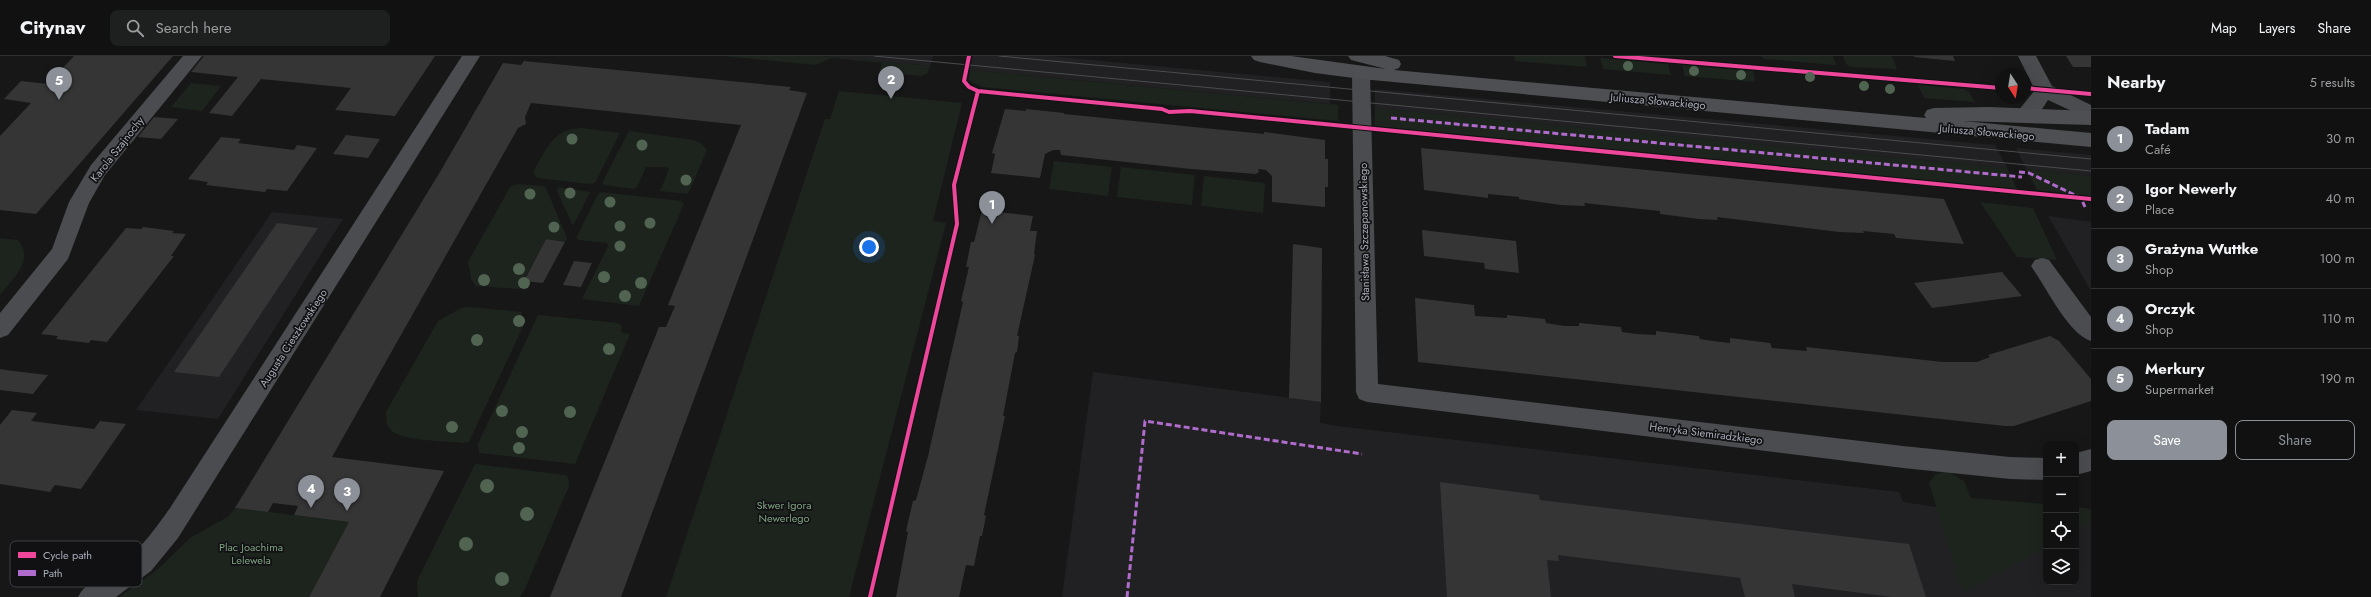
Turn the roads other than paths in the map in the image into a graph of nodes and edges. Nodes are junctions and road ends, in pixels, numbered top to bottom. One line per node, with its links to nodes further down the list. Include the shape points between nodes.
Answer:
1 (193, 56): 13 (street, Karola Szajnochy, via 98,170 79,202 61,253)
2 (471, 56): 19 (street, Augusta Cieszkowskiego, via 179,516)
3 (1260, 56): 5 (main road, Juliusza Słowackiego, via 1315,67)
4 (2027, 56): 6 (street)
5 (1359, 64): 9 (main road, Juliusza Słowackiego, via 1481,84); 15 (street, Stanisława Szczepanowskiego)
6 (2045, 90): 7 (street); 8 (street)
7 (2091, 113)
8 (2024, 116): 9 (main road, Juliusza Słowackiego, via 1990,114); 10 (main road, Juliusza Słowackiego)
9 (1835, 117): 11 (main road, Juliusza Słowackiego)
10 (2091, 118)
11 (2091, 140)
12 (2042, 266): 14 (street, via 2074,313)
13 (0, 329)
14 (2091, 332)
15 (1367, 392): 18 (street, Henryka Siemiradzkiego, via 1911,458 2010,468)
16 (2091, 460): 17 (street)
17 (2079, 463)
18 (2043, 468)
19 (142, 565)
20 (108, 587): 21 (street, Augusta Cieszkowskiego)
21 (91, 597)

